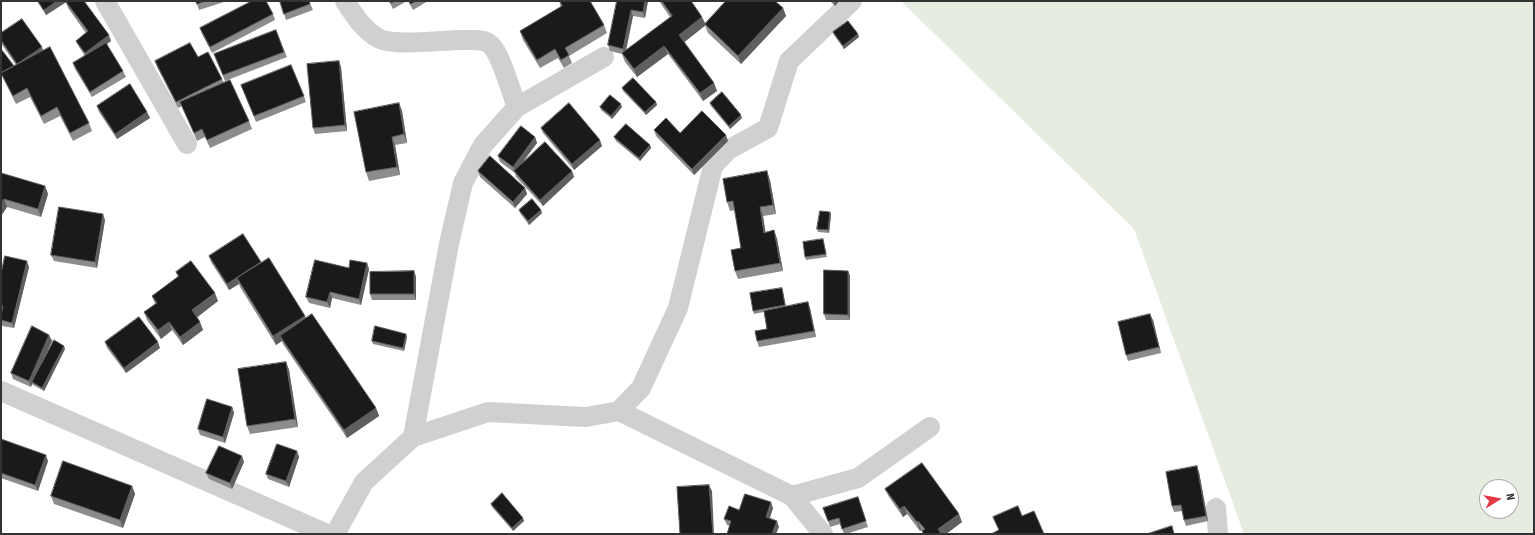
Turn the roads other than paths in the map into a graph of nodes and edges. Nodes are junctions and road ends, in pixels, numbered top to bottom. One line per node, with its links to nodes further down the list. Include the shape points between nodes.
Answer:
1 (105, 1): 6 (street)
2 (345, 1): 5 (street, via 363,27 380,40 481,40 489,44 496,51)
3 (852, 1): 8 (street, via 789,61 768,128 728,150 713,166 678,308 641,388)
4 (604, 57): 5 (street)
5 (518, 107): 10 (street, via 483,146 463,183)
6 (187, 144)
7 (1, 391): 13 (street)
8 (619, 411): 10 (street, via 586,416 488,412); 11 (street)
9 (930, 427): 11 (street, via 858,478)
10 (413, 437): 14 (street, via 364,482)
11 (792, 496): 15 (street)
12 (1216, 508): 16 (street)
13 (327, 534)
14 (335, 534)
15 (823, 534)
16 (1218, 534)

